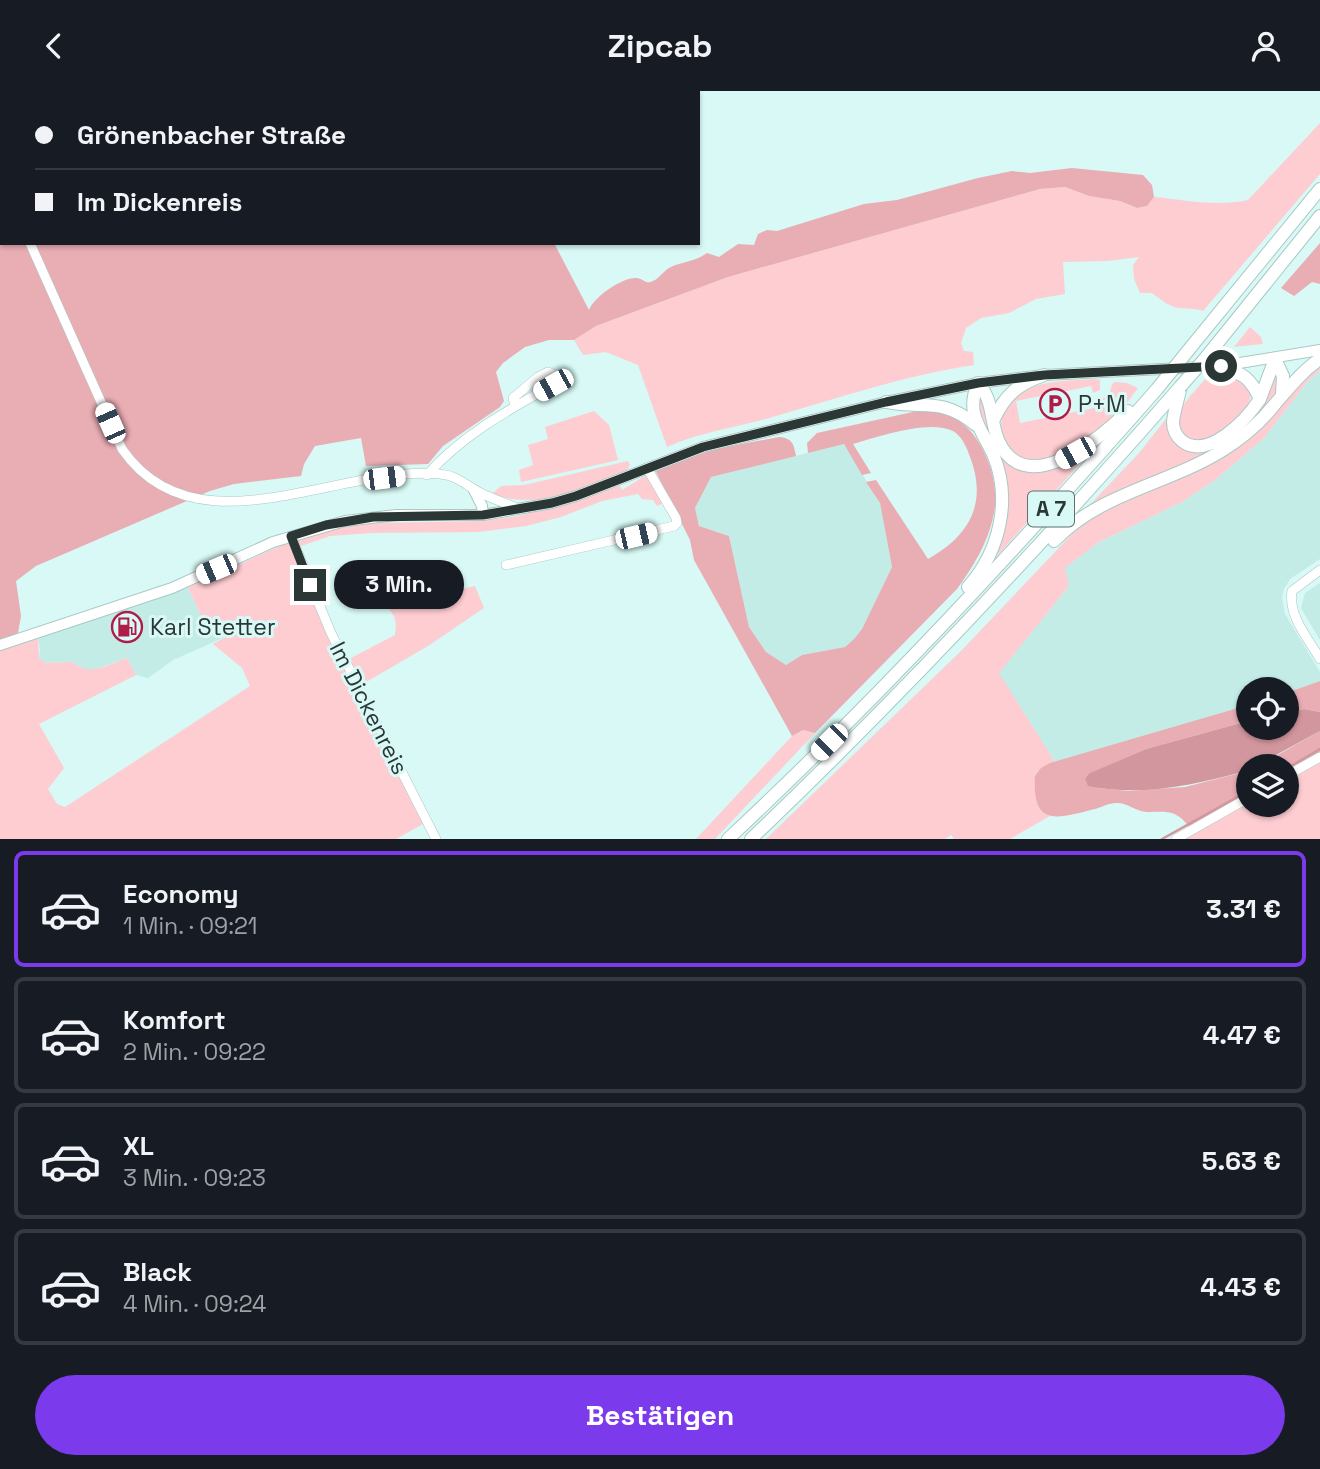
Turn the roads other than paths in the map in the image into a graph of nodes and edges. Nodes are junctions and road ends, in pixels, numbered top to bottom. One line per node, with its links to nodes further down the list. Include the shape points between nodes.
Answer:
1 (1320, 189): 11 (highway, A 7, bridge)
2 (1320, 216): 10 (highway, A 7, bridge)
3 (31, 245): 19 (street, via 122,449 132,464 159,484 185,497 247,502 342,483)
4 (1320, 350): 5 (main road)
5 (1275, 359): 7 (main road); 12 (highway, via 1283,376); 13 (highway)
6 (1320, 359): 12 (highway)
7 (1221, 366): 8 (main road); 13 (highway, via 1250,380)
8 (1044, 375): 9 (main road); 16 (highway, via 1008,394)
9 (978, 383): 14 (main road); 16 (highway); 17 (highway, A 7, via 973,402)
10 (1180, 387): 13 (highway, A 7, via 1174,429 1179,439 1197,447 1232,430); 25 (highway, A 7)
11 (1157, 389): 16 (highway, via 1087,446 1046,465 1027,465 1009,456 998,439); 27 (highway, A 7)
12 (1282, 395): 25 (highway, via 1262,419 1222,450 1099,507 1064,531 1035,561)
13 (1260, 399)
14 (886, 402): 17 (highway, via 946,407); 18 (main road, via 703,447)
15 (515, 406): 15 (street, via 553,385 555,375 548,372 538,377 513,398); 19 (street, via 449,450)
16 (994, 420)
17 (976, 425): 27 (highway, A 7, via 998,467 1002,517 978,576 944,614)
18 (647, 468): 21 (main road, via 576,496); 24 (street, via 676,518 674,526)
19 (426, 475): 20 (street, via 457,478)
20 (474, 490): 21 (street); 22 (main road)
21 (519, 510): 22 (main road)
22 (483, 515): 23 (main road, via 373,517)
23 (291, 536): 28 (main road, via 172,588); 33 (street, Im Dickenreis, via 331,633)
24 (506, 565)
25 (1018, 568): 35 (highway, A 7, via 899,694)
26 (1320, 570): 29 (street, via 1292,591 1291,606)
27 (942, 627): 34 (highway, A 7)
28 (0, 645)
29 (1320, 659)
30 (1320, 757): 31 (street)
31 (1299, 769)
32 (1236, 805): 36 (street)
33 (436, 839)
34 (728, 839)
35 (751, 839)
36 (1176, 839)

